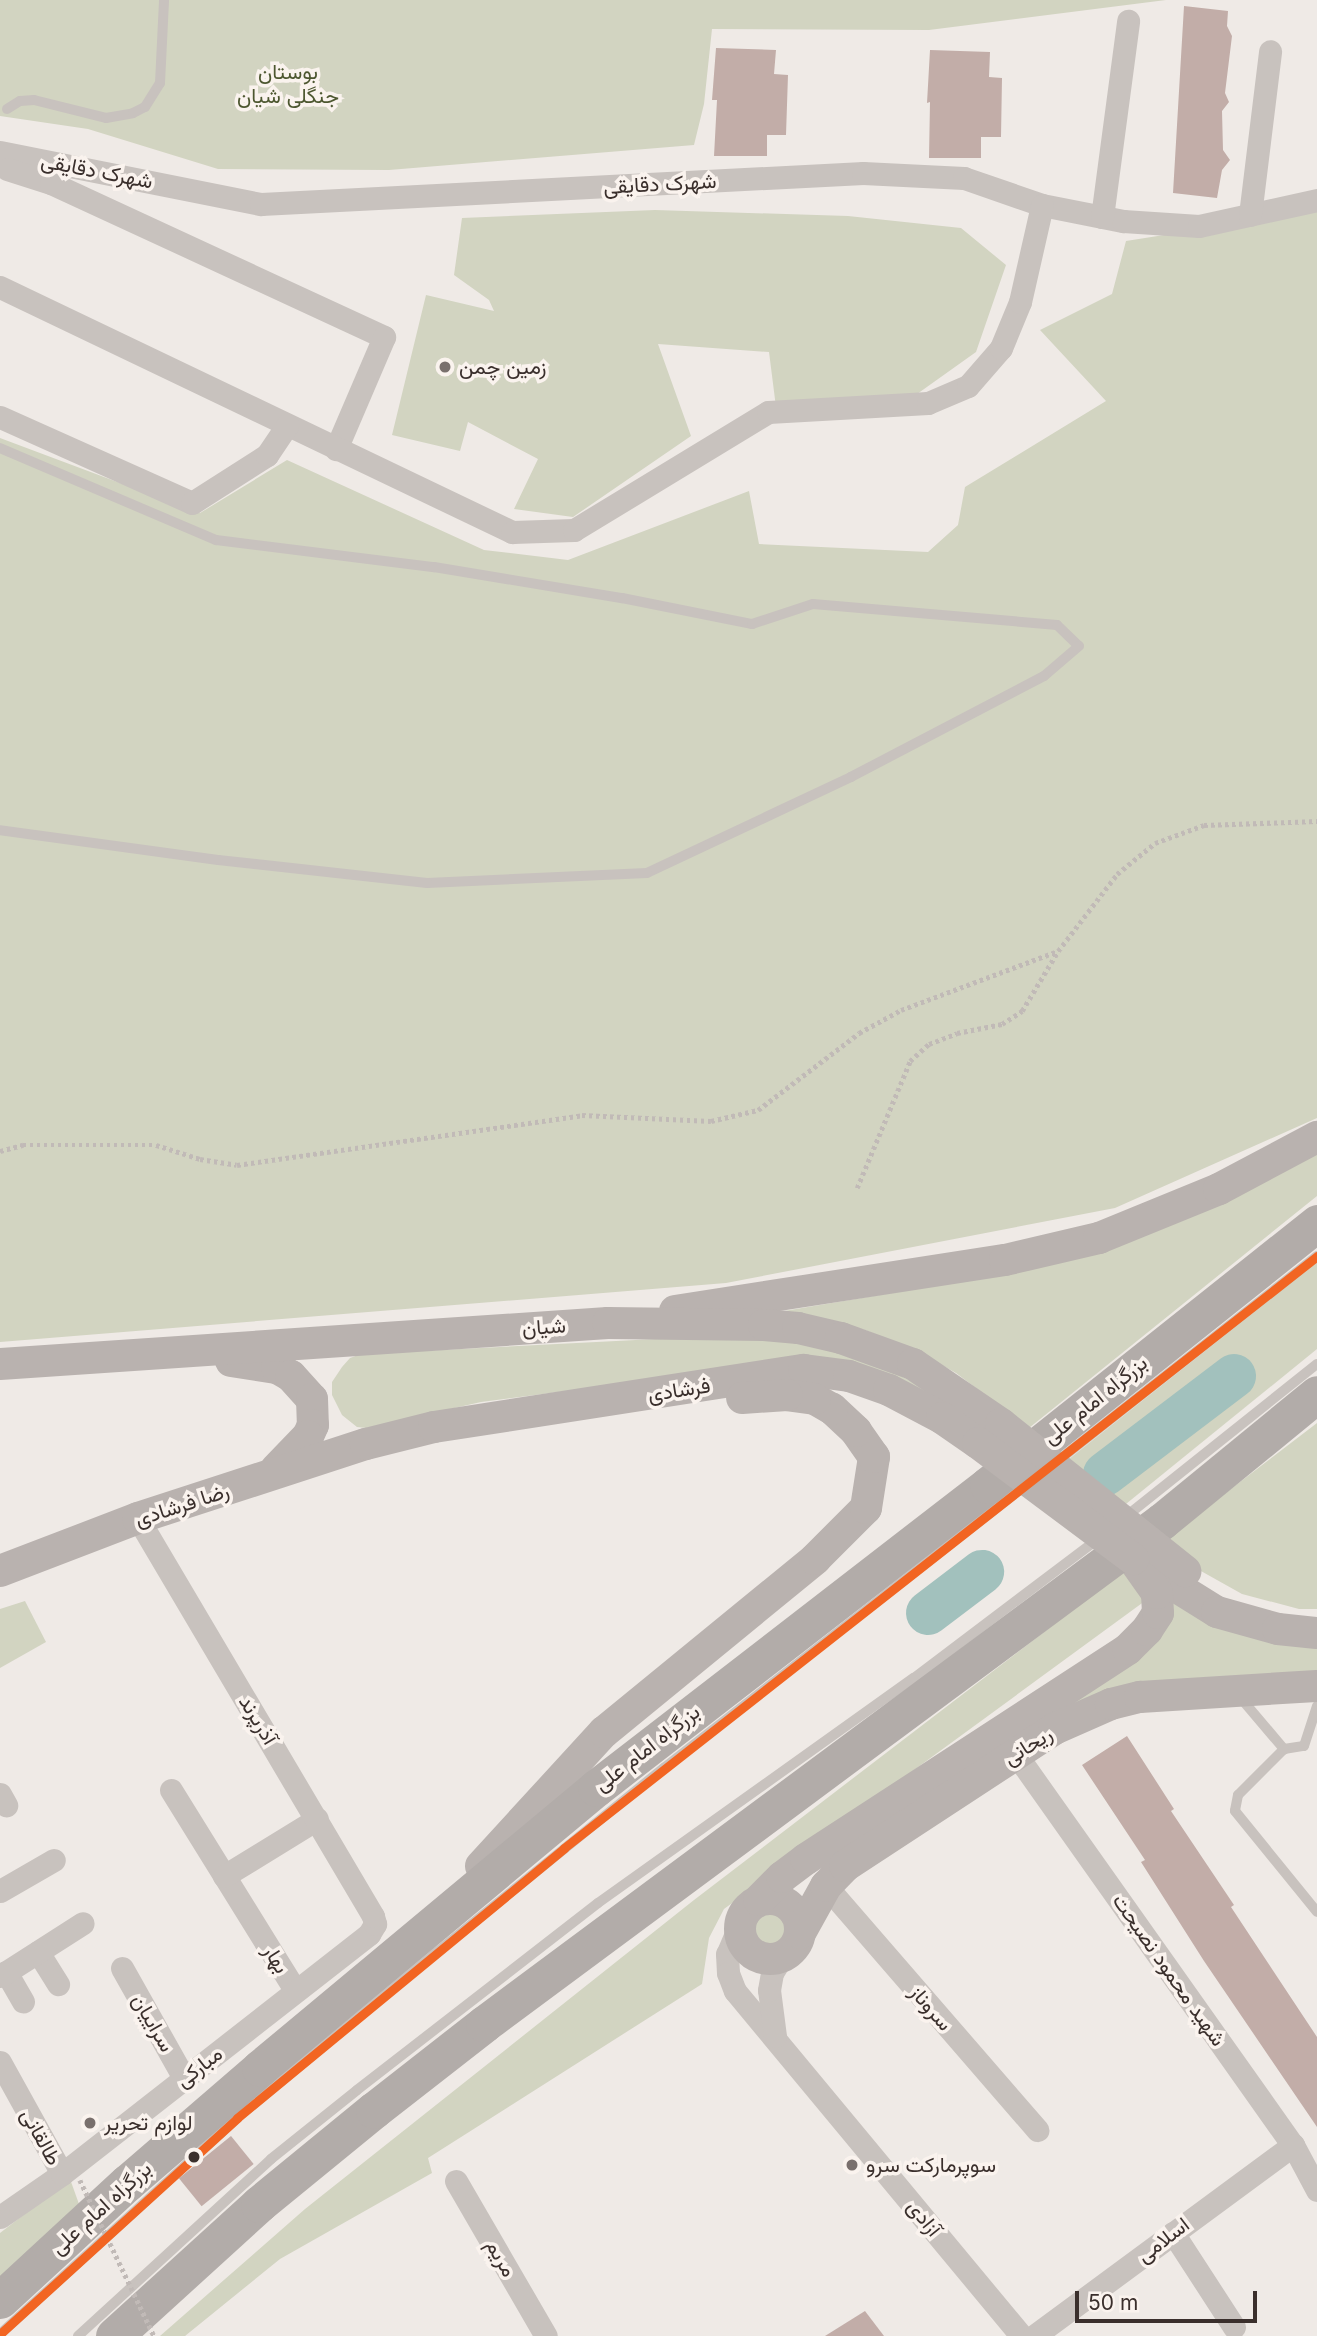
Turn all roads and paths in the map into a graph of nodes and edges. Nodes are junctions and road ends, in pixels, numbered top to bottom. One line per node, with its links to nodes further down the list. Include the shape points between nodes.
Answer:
1 (164, 0): 4 (lane, via 160,83 145,107 106,118 34,100)
2 (1128, 21): 9 (street)
3 (1270, 51): 8 (street)
4 (7, 109)
5 (3, 160): 7 (street, شهرک دقایقی, via 261,204 863,173 964,178); 14 (street, via 384,337)
6 (1317, 200): 8 (street, شهرک دقایقی)
7 (1042, 205): 9 (street, شهرک دقایقی); 14 (street, via 1020,302 1006,337 968,386 928,403 768,412 574,530 512,532)
8 (1250, 215): 9 (street, شهرک دقایقی, via 1199,226)
9 (1102, 217)
10 (0, 287): 12 (street)
11 (0, 417): 12 (street, via 192,503 267,455)
12 (288, 425): 14 (street)
13 (0, 448): 16 (lane, via 216,540 434,567 752,624 813,604 1057,625 1079,646 1044,676 850,777 647,873 427,883)
14 (337, 449)
15 (1317, 821): 17 (path, via 1204,825 1155,843 1117,874)
16 (0, 830)
17 (1058, 951): 19 (path, via 901,1010 859,1033 758,1111 711,1121 582,1115 237,1165 156,1145 23,1145); 20 (path, via 1022,1011 1002,1024 957,1032 929,1044 910,1062)
18 (1317, 1137): 23 (main road, via 1219,1189 1099,1238 1004,1260)
19 (0, 1151)
20 (857, 1188)
21 (1317, 1223): 54 (highway, بزرگراه امام علی, via 596,1788)
22 (1317, 1256): 74 (lane, via 554,1857 237,2118)
23 (608, 1323): 24 (main road, شیان); 31 (main road, شیان, via 764,1325 841,1338 913,1364)
24 (345, 1341): 25 (main road, شیان); 29 (main road, via 320,1359 312,1379)
25 (65, 1359): 26 (main road); 29 (main road, via 258,1363 291,1376)
26 (0, 1364)
27 (1317, 1364): 75 (lane, via 1017,1601 598,1903 357,2090 271,2159)
28 (1317, 1394): 76 (highway, via 1162,1521 407,2084 259,2204)
29 (312, 1399): 32 (main road, via 336,1430); 33 (main road, via 313,1425 308,1436)
30 (587, 1405): 31 (main road, فرشادی, via 804,1370 849,1376 889,1390 942,1418); 32 (main road, فرشادی, via 434,1427); 54 (main road, via 664,1406 787,1395 814,1399 856,1431 874,1457 866,1508 815,1559 604,1732)
31 (989, 1433): 35 (main road, bridge); 37 (main road, bridge, via 1215,1588 1267,1611)
32 (366, 1444): 33 (main road, رضا فرشادی)
33 (266, 1478): 34 (main road, رضا فرشادی)
34 (138, 1518): 36 (main road, رضا فرشادی); 45 (street, آذرپرند)
35 (1133, 1559): 38 (main road, via 1217,1612 1278,1629); 50 (main road, via 1157,1593 1158,1613 1128,1649 806,1859)
36 (0, 1571)
37 (1317, 1618)
38 (1317, 1633)
39 (1317, 1686): 40 (main road, ریحانی)
40 (1234, 1691): 42 (lane); 43 (main road, ریحانی, via 1140,1697 1111,1704 1054,1729)
41 (1317, 1706): 42 (lane, via 1304,1746)
42 (1284, 1749): 51 (lane, via 1238,1795 1234,1811)
43 (1015, 1753): 48 (main road, ریحانی, via 845,1866); 66 (street, شهید محمود نصیحت)
44 (171, 1790): 47 (street, بهار)
45 (317, 1819): 47 (street); 53 (street, آذرپرند)
46 (54, 1860): 49 (street)
47 (224, 1876): 60 (street, بهار)
48 (826, 1886): 55 (main road, ریحانی); 65 (street, سروناز)
49 (0, 1891)
50 (750, 1912): 55 (main road, via 780,1900 789,1905 796,1913); 55 (main road, via 743,1942 748,1950 763,1958); 62 (street, آزادی, via 727,1954 728,1972 752,2015)
51 (1317, 1912)
52 (83, 1923): 56 (street)
53 (375, 1924): 60 (street, بهار, via 369,1934)
54 (414, 1938): 72 (highway, بزرگراه امام علی, via 127,2183)
55 (791, 1945): 62 (street, via 772,1973 769,1990)
56 (38, 1952): 58 (street); 59 (street)
57 (122, 1968): 64 (street, سراییان)
58 (3, 1974): 61 (street)
59 (58, 1984)
60 (295, 1990): 64 (street, مبارکی)
61 (23, 2002)
62 (775, 2036): 79 (street, آزادی)
63 (0, 2062): 67 (street, طالقانی)
64 (184, 2078): 67 (street, مبارکی)
65 (1037, 2130)
66 (1293, 2145): 69 (street, شهید محمود نصیحت); 71 (street, اسلامی)
67 (71, 2177): 70 (street, مبارکی); 77 (path, bridge)
68 (456, 2180): 78 (street, مریم)
69 (1317, 2190)
70 (0, 2217)
71 (1173, 2233): 73 (street); 80 (street, اسلامی)
72 (0, 2300)
73 (1234, 2327)
74 (0, 2334)
75 (78, 2336)
76 (114, 2336)
77 (154, 2336)
78 (546, 2336)
79 (1021, 2336)
80 (1034, 2336)

